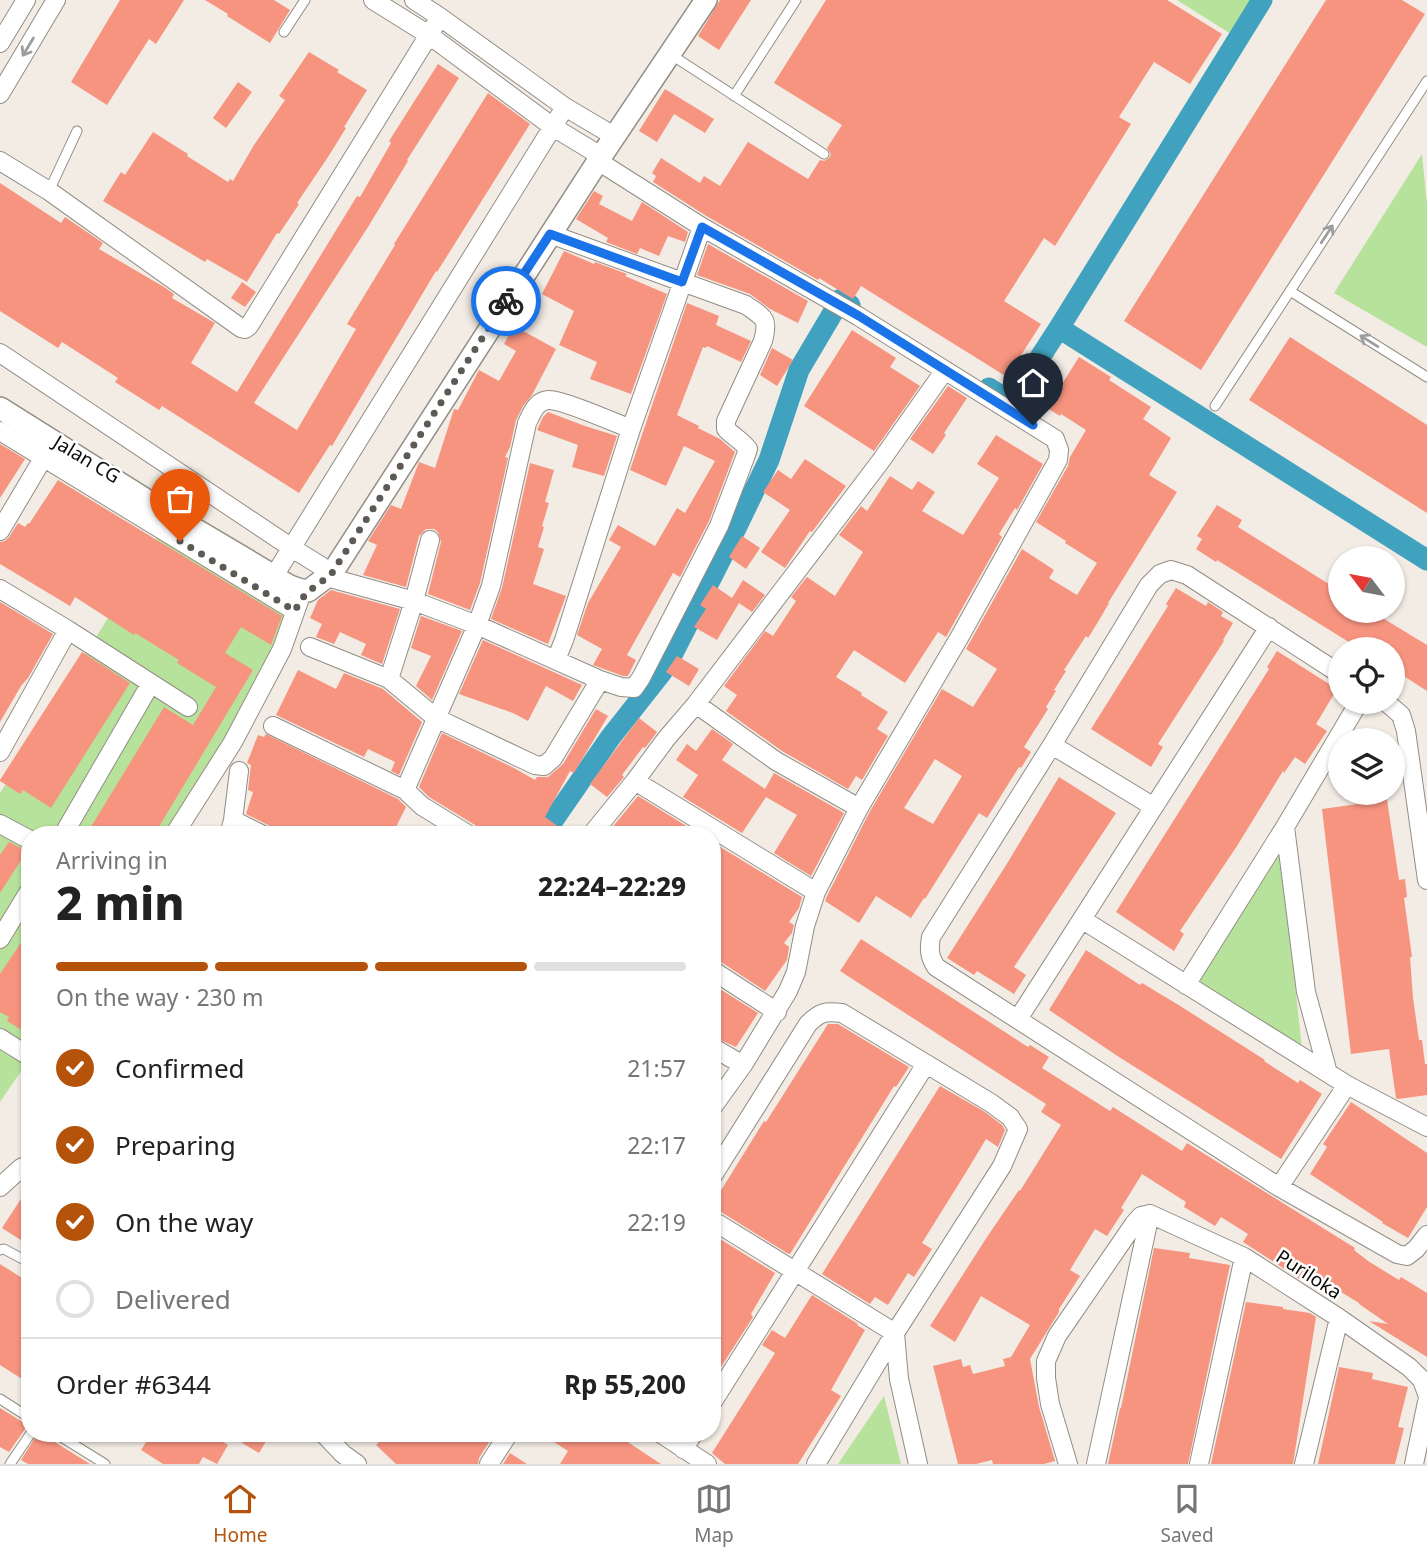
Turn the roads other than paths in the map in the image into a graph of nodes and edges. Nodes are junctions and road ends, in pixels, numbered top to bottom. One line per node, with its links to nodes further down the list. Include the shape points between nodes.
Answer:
1 (26, 0): 11 (street)
2 (56, 0): 14 (street, one-way to 14)
3 (305, 0): 9 (lane)
4 (373, 0): 10 (street)
5 (414, 0): 8 (street)
6 (706, 0): 12 (street)
7 (796, 0): 15 (lane)
8 (440, 16): 10 (street); 16 (street)
9 (284, 32)
10 (429, 35): 17 (street); 23 (street, via 245,330)
11 (0, 43)
12 (670, 54): 15 (lane); 19 (street)
13 (1427, 81): 27 (lane, one-way to 13)
14 (0, 93)
15 (734, 96): 20 (lane)
16 (565, 107): 17 (street); 19 (street)
17 (553, 127): 21 (street); 38 (street)
18 (77, 131): 23 (lane)
19 (614, 136): 21 (street)
20 (824, 154)
21 (599, 158): 24 (street); 25 (street)
22 (0, 161): 23 (street)
23 (49, 191)
24 (702, 227): 26 (street); 29 (street)
25 (550, 234): 26 (street); 39 (street)
26 (682, 282): 33 (street); 52 (street, via 746,305 766,323 763,341 726,421 726,429 748,449 719,526 641,678 634,688)
27 (1290, 291): 30 (lane, one-way to 27); 31 (lane)
28 (0, 353): 38 (street)
29 (945, 370): 54 (street); 66 (street, via 1055,439 1058,460)
30 (1427, 377)
31 (1215, 405)
32 (0, 408): 35 (street)
33 (631, 429): 45 (street, via 560,402 547,399 536,405 527,423 491,586); 49 (street)
34 (0, 431): 35 (street, Jalan CG)
35 (48, 449): 36 (street); 40 (street); 44 (street, Jalan CG)
36 (0, 531)
37 (430, 540): 43 (street)
38 (292, 548): 39 (street); 40 (street)
39 (329, 575): 42 (street); 43 (street)
40 (274, 576): 42 (street, via 292,588)
41 (0, 589): 47 (street)
42 (308, 591): 44 (street)
43 (414, 601): 45 (street); 51 (street)
44 (295, 611): 69 (street, via 282,649 233,742)
45 (477, 625): 49 (street); 58 (street)
46 (1269, 628): 50 (street); 60 (street, via 1187,575 1171,570 1160,574); 65 (street)
47 (68, 630): 53 (street); 61 (street)
48 (310, 647): 51 (street)
49 (556, 660): 52 (street)
50 (1328, 666)
51 (389, 679): 58 (street)
52 (600, 680): 58 (street, via 544,766)
53 (151, 683): 55 (street); 68 (street)
54 (696, 704): 63 (street); 66 (street, via 776,761)
55 (188, 707)
56 (1352, 714): 74 (street)
57 (1400, 714): 77 (street)
58 (436, 718): 64 (street)
59 (274, 726): 64 (street)
60 (1052, 745): 65 (street); 85 (street, via 931,937 928,950 936,967)
61 (0, 752)
62 (239, 771): 70 (street)
63 (635, 781): 72 (street); 73 (street)
64 (405, 790): 71 (street)
65 (1154, 807): 80 (street)
66 (859, 808): 78 (street)
67 (0, 824): 76 (street)
68 (68, 826)
69 (180, 826)
70 (231, 826)
71 (454, 826)
72 (598, 826)
73 (708, 826)
74 (1285, 827): 83 (street); 91 (street, via 1306,992)
75 (721, 834): 78 (street)
76 (21, 835)
77 (1427, 880)
78 (816, 892): 84 (street, via 796,972)
79 (21, 905): 81 (street)
80 (1083, 920): 83 (street); 85 (street)
81 (0, 939)
82 (721, 976): 84 (street)
83 (1186, 985): 91 (street)
84 (777, 1012): 90 (street)
85 (1018, 1019): 97 (street)
86 (0, 1038): 87 (street)
87 (21, 1051)
88 (721, 1052): 90 (street)
89 (926, 1064): 95 (street, via 842,1013 817,1014); 105 (street); 107 (street, via 991,1103 1018,1129 1002,1166)
90 (743, 1065): 93 (street)
91 (1328, 1073): 92 (street)
92 (1347, 1085): 94 (street); 97 (street)
93 (721, 1096)
94 (1427, 1127)
95 (721, 1164)
96 (21, 1168): 98 (street)
97 (1279, 1186): 101 (street, via 1397,1254 1408,1256)
98 (0, 1187)
99 (1150, 1214): 103 (street, Puriloka); 127 (street, via 1134,1224 1057,1336 1046,1361 1050,1404); 128 (street)
100 (721, 1225): 105 (street)
101 (1427, 1235)
102 (0, 1250): 104 (lane)
103 (1244, 1257): 106 (street, Puriloka); 129 (street)
104 (21, 1258)
105 (796, 1271): 107 (street); 108 (street)
106 (1339, 1318): 109 (street, Puriloka, via 1409,1367 1422,1380); 130 (street)
107 (895, 1333): 125 (street); 126 (street, via 899,1379)
108 (721, 1390)
109 (1427, 1394)
110 (0, 1399): 112 (lane)
111 (1427, 1402): 131 (street)
112 (21, 1412)
113 (26, 1442): 120 (lane)
114 (70, 1442): 121 (lane)
115 (332, 1442): 122 (street)
116 (503, 1442): 123 (street)
117 (672, 1442): 119 (street)
118 (688, 1442): 119 (street)
119 (683, 1450): 124 (street)
120 (10, 1464)
121 (105, 1464)
122 (357, 1464)
123 (489, 1464)
124 (707, 1464)
125 (816, 1464)
126 (918, 1464)
127 (1068, 1464)
128 (1096, 1464)
129 (1199, 1464)
130 (1304, 1464)
131 (1414, 1464)

